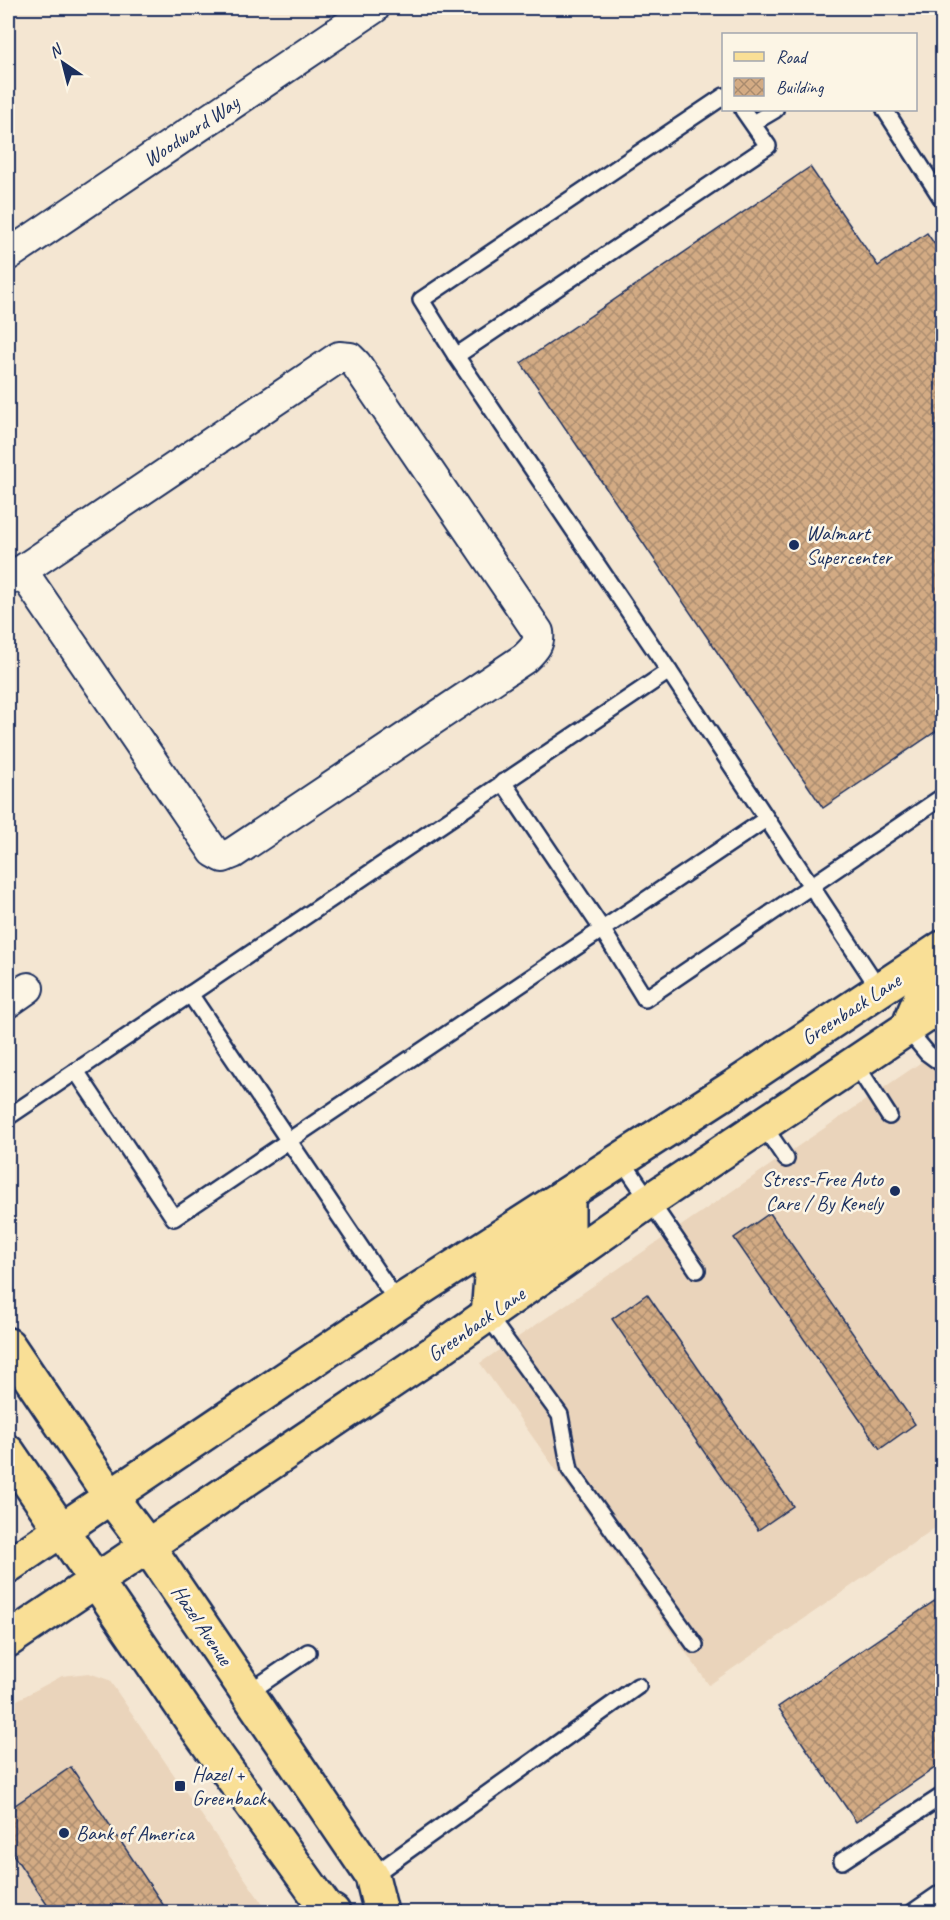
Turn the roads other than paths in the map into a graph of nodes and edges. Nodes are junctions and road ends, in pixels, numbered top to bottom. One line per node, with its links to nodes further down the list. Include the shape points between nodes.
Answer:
1 (374, 8): 8 (street, Woodward Way)
2 (722, 97): 9 (lane, via 421,300)
3 (744, 111): 6 (lane)
4 (773, 111): 6 (lane)
5 (886, 111): 7 (lane)
6 (753, 123): 9 (lane, via 768,146)
7 (942, 199)
8 (8, 255)
9 (456, 356): 11 (lane)
10 (15, 575): 10 (street, via 339,357 346,357 356,364 540,639 525,658 224,856 214,852)
11 (669, 671): 12 (lane); 14 (lane)
12 (503, 782): 16 (lane); 20 (lane)
13 (942, 797): 15 (lane)
14 (766, 819): 15 (lane); 16 (lane)
15 (810, 887): 16 (lane, via 645,999); 19 (lane)
16 (602, 929): 29 (lane)
17 (942, 948): 19 (main road, Greenback Lane)
18 (942, 977): 22 (main road, via 923,992)
19 (880, 990): 25 (main road, via 874,1015 839,1050); 31 (main road, Greenback Lane)
20 (190, 994): 24 (lane); 29 (lane)
21 (942, 1005): 22 (main road, Greenback Lane)
22 (907, 1029): 23 (lane); 25 (main road, Greenback Lane)
23 (942, 1064)
24 (76, 1071): 27 (lane); 29 (lane, via 174,1218)
25 (842, 1072): 26 (lane); 28 (main road, Greenback Lane)
26 (889, 1116)
27 (8, 1117)
28 (763, 1125): 30 (lane); 33 (main road, Greenback Lane)
29 (289, 1141): 35 (lane)
30 (786, 1158)
31 (621, 1159): 32 (main road, Greenback Lane); 33 (lane)
32 (568, 1194): 35 (main road, Greenback Lane); 36 (main road, via 568,1227 491,1277)
33 (649, 1201): 34 (lane); 36 (main road, Greenback Lane)
34 (697, 1270)
35 (398, 1304): 39 (main road, Greenback Lane)
36 (488, 1316): 41 (main road, Greenback Lane); 45 (lane, via 560,1415 570,1470)
37 (8, 1345): 39 (main road, Hazel Avenue)
38 (8, 1452): 40 (main road)
39 (110, 1496): 40 (main road, Greenback Lane); 41 (main road, Hazel Avenue)
40 (60, 1530): 42 (main road, Greenback Lane); 43 (main road)
41 (147, 1545): 43 (main road, Greenback Lane); 48 (main road, Hazel Avenue)
42 (8, 1566)
43 (94, 1581): 44 (main road, Greenback Lane); 53 (main road, via 326,1908)
44 (8, 1640)
45 (695, 1645)
46 (308, 1652): 48 (lane)
47 (638, 1686): 51 (lane)
48 (248, 1693): 51 (main road, Hazel Avenue)
49 (942, 1796): 50 (lane)
50 (842, 1861)
51 (372, 1876): 54 (main road, Hazel Avenue)
52 (942, 1892): 55 (lane)
53 (333, 1912)
54 (381, 1912)
55 (913, 1912)

